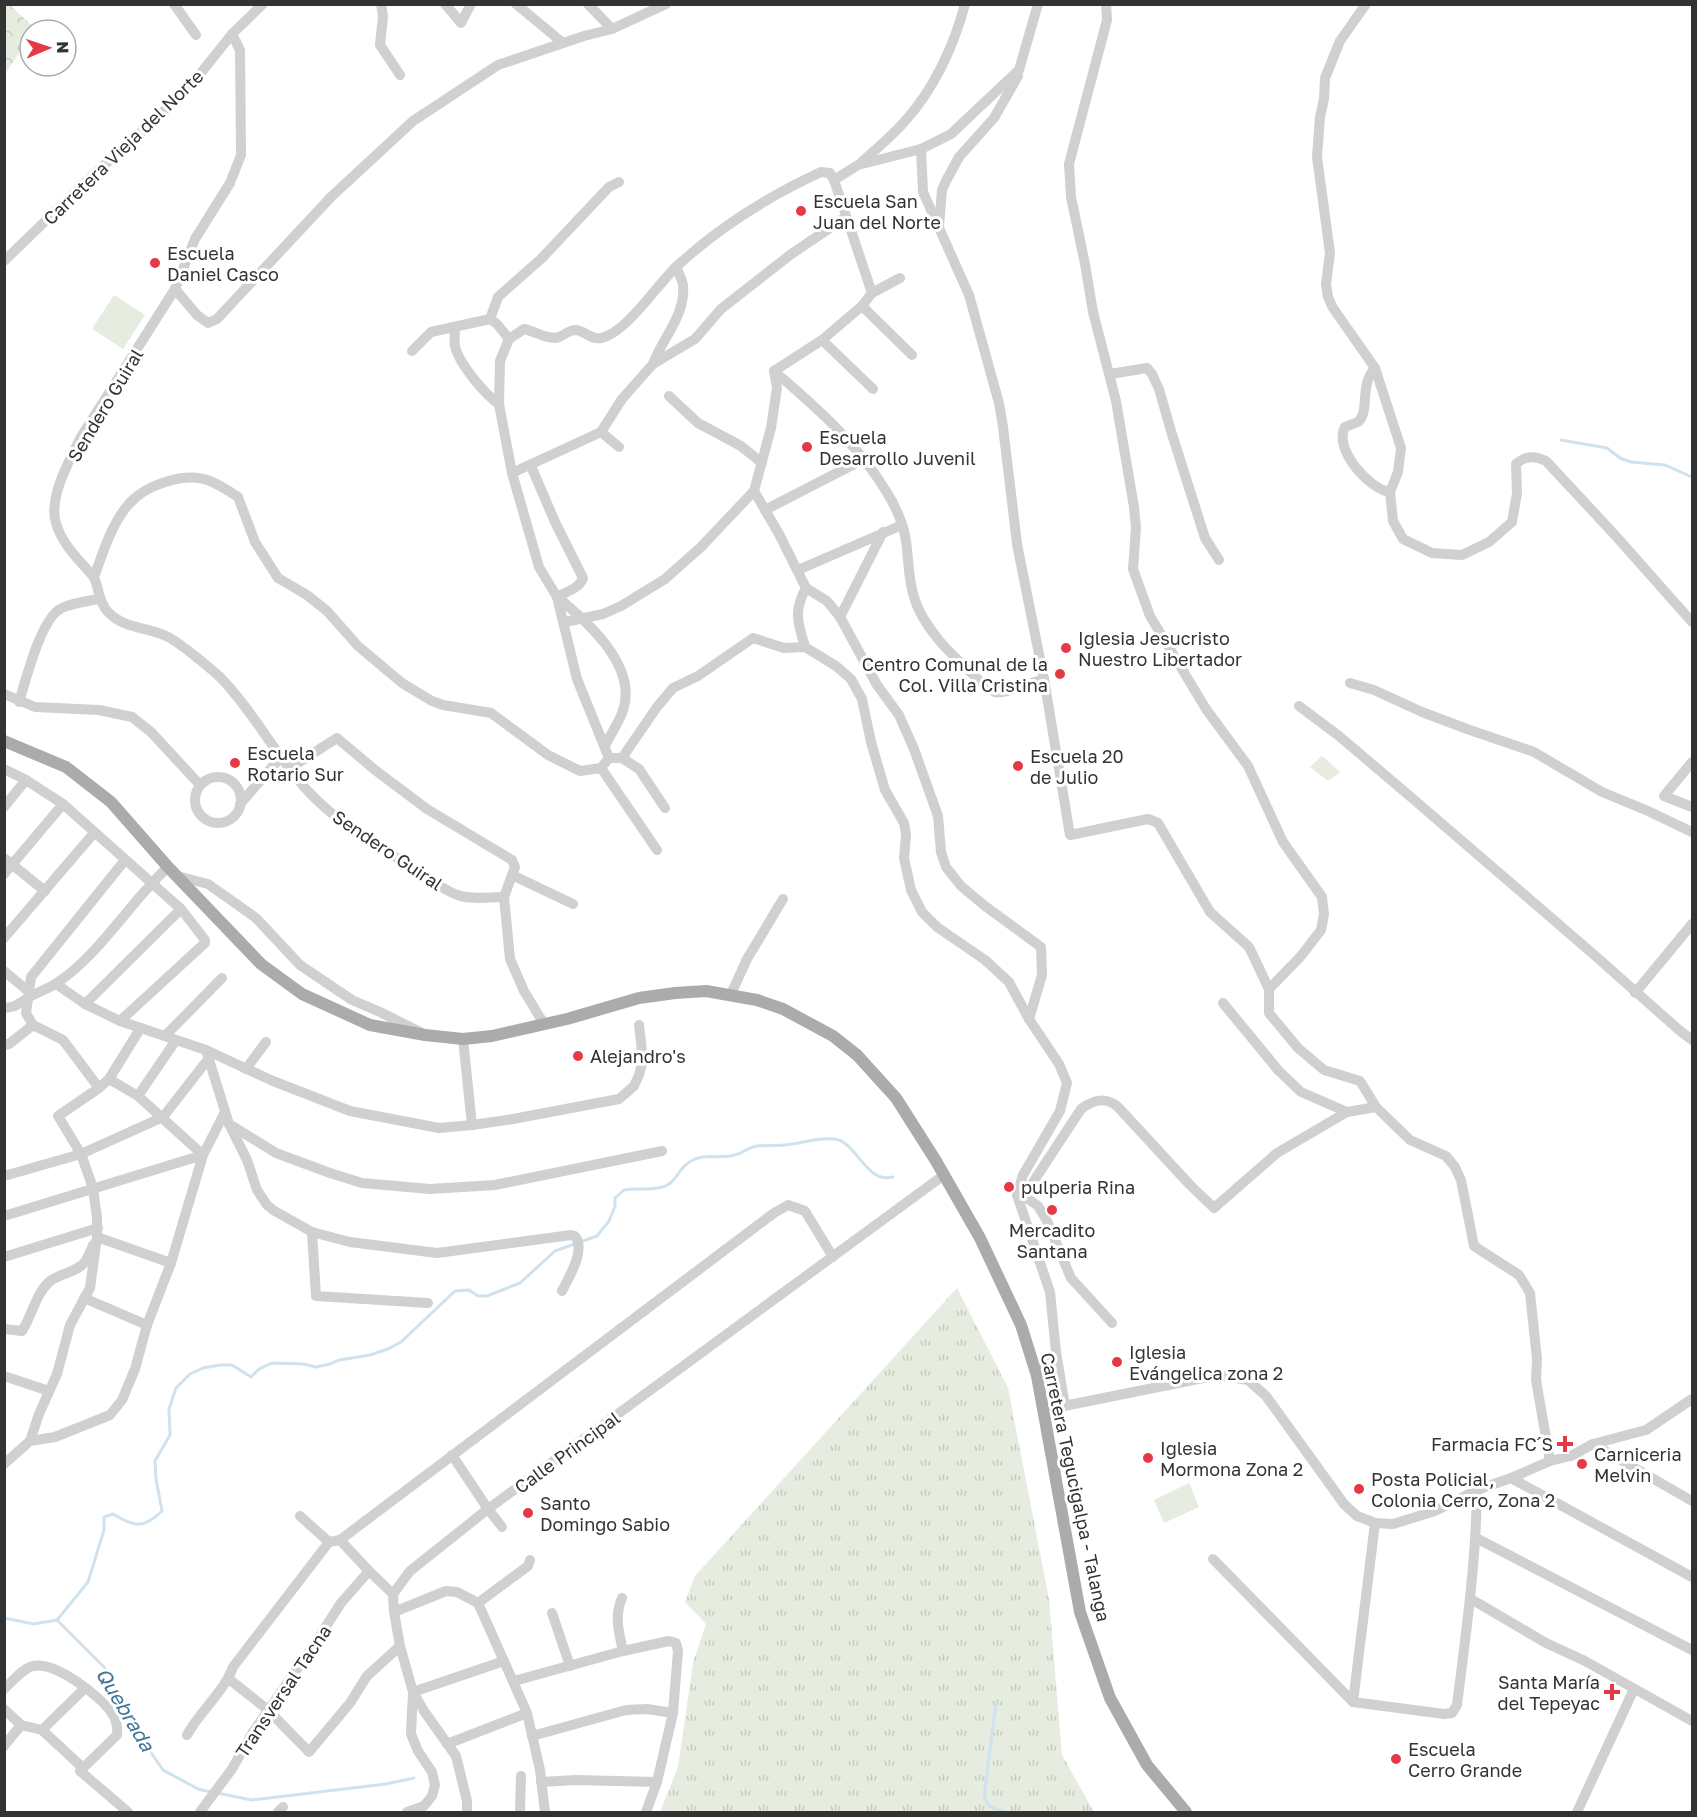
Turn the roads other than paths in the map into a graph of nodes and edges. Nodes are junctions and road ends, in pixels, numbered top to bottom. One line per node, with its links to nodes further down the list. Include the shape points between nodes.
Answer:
1 (174, 4): 15 (street)
2 (263, 4): 14 (street, Carretera Vieja del Norte)
3 (381, 4): 18 (street, via 380,45)
4 (446, 4): 5 (street, via 461,23)
5 (471, 4)
6 (516, 4): 16 (street)
7 (588, 4): 13 (street)
8 (965, 4): 20 (street, via 933,85 901,126)
9 (1038, 4): 17 (street)
10 (1106, 4): 40 (street, via 1107,20 1069,164 1071,197 1093,312)
11 (1366, 4): 38 (street, via 1340,40 1325,78 1317,158 1330,254 1328,297)
12 (663, 5): 13 (street)
13 (612, 29): 16 (street)
14 (232, 34): 25 (street, Carretera Vieja del Norte, via 153,122); 28 (street, Sendero Guiral, via 240,50 241,155 230,183 195,239)
15 (196, 35)
16 (563, 43): 28 (street, via 498,65 413,121 331,197 217,319 208,323)
17 (1019, 70): 19 (street, via 951,134); 24 (street, via 994,118 960,157 946,181)
18 (400, 75)
19 (921, 150): 20 (street); 24 (street, via 923,192)
20 (858, 165): 21 (street)
21 (834, 180): 23 (street); 26 (street, via 830,173 821,172 792,185 729,225)
22 (619, 182): 31 (street, via 609,187 542,258 498,297)
23 (846, 217): 29 (street); 37 (street, via 721,309 695,339)
24 (939, 226): 66 (street, via 969,295 999,404 1017,544)
25 (4, 261)
26 (676, 267): 33 (street, via 616,332 601,338 573,330 549,338 524,329); 37 (street, via 683,284 678,319)
27 (900, 278): 29 (street)
28 (175, 289): 57 (street, Sendero Guiral, via 81,438 56,495 56,523 69,549)
29 (872, 293): 30 (street)
30 (862, 306): 34 (street); 36 (street)
31 (490, 319): 32 (street); 33 (street)
32 (455, 327): 35 (street, via 431,332); 43 (street, via 455,348 475,380)
33 (509, 339): 43 (street, via 500,361)
34 (822, 340): 39 (street); 41 (street)
35 (412, 351)
36 (912, 356)
37 (653, 364): 44 (street, via 622,399)
38 (1376, 369): 51 (street, via 1401,448); 51 (street, via 1367,380 1361,417 1345,427 1342,435 1346,454 1354,465 1379,489)
39 (774, 371): 46 (street, via 829,419); 47 (street, via 777,388)
40 (1110, 374): 55 (street, via 1147,368 1152,374 1205,538); 106 (street, via 1134,507 1133,569 1142,597 1206,709 1248,766 1282,842 1322,897 1321,930)
41 (873, 389)
42 (669, 396): 47 (street, via 699,423 741,446)
43 (499, 404): 49 (street)
44 (601, 432): 45 (street); 48 (street)
45 (619, 447)
46 (864, 459): 52 (street); 53 (street, via 887,492)
47 (762, 463): 50 (street)
48 (531, 466): 49 (street); 59 (street, via 583,578 578,586)
49 (512, 473): 59 (street, via 539,567)
50 (754, 491): 52 (street); 61 (street, via 665,579 621,606)
51 (1390, 492): 64 (street, via 1393,521 1403,539 1432,553 1462,555 1489,542 1512,522 1516,464 1538,457 1592,510)
52 (765, 510): 56 (street)
53 (902, 525): 54 (street); 66 (street, via 915,601 938,640 995,692)
54 (883, 532): 56 (street); 62 (street)
55 (1220, 560)
56 (798, 570): 58 (street)
57 (94, 577): 60 (street, Sendero Guiral); 78 (street, via 117,522 129,504 163,483 208,480 238,497 255,542 278,578 327,610 358,646 402,683 443,705 491,712 548,755 580,771)
58 (806, 588): 62 (street, via 827,601); 65 (street, via 797,611)
59 (557, 597): 61 (street); 63 (street)
60 (99, 598): 69 (street, via 53,613 36,645); 73 (street, Sendero Guiral, via 108,612 121,621 169,637 220,678)
61 (583, 617): 63 (street); 72 (street, via 607,646 626,686 623,712)
62 (840, 617): 113 (street, via 877,685 899,715 914,749 938,816 946,867 961,886 1041,947 1042,975)
63 (565, 622): 72 (street, via 577,679)
64 (1692, 622)
65 (805, 647): 75 (street, via 784,648 760,639 749,641 673,688); 113 (street, via 851,679 862,699 885,790 904,823 904,858 911,890 922,912 1010,982)
66 (1044, 678): 106 (street, via 1070,835 1148,819 1158,823 1210,912 1249,947)
67 (1350, 683): 87 (street, via 1534,752 1602,792)
68 (4, 694): 69 (street)
69 (19, 702): 81 (street, via 132,717 152,732)
70 (1299, 706): 107 (street, via 1412,798)
71 (4, 741): 92 (main road, Carretera Tegucigalpa - Talanga, via 66,767 88,783 111,802)
72 (605, 746): 74 (street)
73 (281, 757): 77 (street, Sendero Guiral); 83 (street)
74 (609, 758): 75 (street); 78 (street)
75 (622, 758): 86 (street, via 639,770)
76 (1692, 762): 85 (street, via 1664,796)
77 (290, 768): 94 (street, via 337,738 427,808 512,860); 97 (street, Sendero Guiral, via 330,813 445,888 460,896)
78 (601, 768): 89 (street)
79 (4, 769): 80 (street)
80 (26, 780): 82 (street); 84 (street)
81 (200, 785): 83 (street, via 213,778 227,779 238,790); 83 (street, via 195,805 214,823 228,820)
82 (63, 804): 88 (street); 90 (street)
83 (240, 804)
84 (4, 807)
85 (1692, 807)
86 (665, 808)
87 (1692, 832)
88 (94, 833): 91 (street); 96 (street)
89 (657, 850)
90 (8, 861): 93 (street); 96 (street)
91 (125, 861): 95 (street); 108 (street, via 31,977)
92 (172, 871): 95 (street); 119 (street, via 213,888 256,918 300,965 352,1000); 119 (main road, Carretera Tegucigalpa - Talanga, via 261,964 302,994 370,1025)
93 (4, 874)
94 (512, 875): 97 (street); 99 (street)
95 (150, 883): 100 (street); 105 (street, via 83,961)
96 (45, 891): 102 (street)
97 (504, 897): 115 (street, via 510,959)
98 (783, 899): 109 (street)
99 (573, 904)
100 (181, 909): 111 (street); 114 (street, via 205,943)
101 (1692, 924): 107 (street)
102 (4, 938)
103 (4, 971): 108 (street)
104 (222, 978): 120 (street)
105 (56, 984): 108 (street); 111 (street)
106 (1269, 989): 130 (street, via 1269,1013 1298,1048 1324,1070 1360,1081)
107 (1635, 993): 122 (street)
108 (28, 994): 112 (street, via 15,1008); 116 (street, via 26,1013)
109 (731, 994): 115 (main road, Carretera Tegucigalpa - Talanga, via 706,991 639,998); 139 (main road, Carretera Tegucigalpa - Talanga, via 783,1009 833,1036 857,1055 896,1098)
110 (1223, 1003): 132 (street, via 1301,1092)
111 (85, 1004): 114 (street)
112 (4, 1008)
113 (1029, 1019): 142 (street, via 1059,1064 1066,1083 1060,1111 1023,1175)
114 (120, 1021): 118 (street)
115 (544, 1024): 121 (main road, Carretera Tegucigalpa - Talanga)
116 (33, 1025): 124 (street); 128 (street, via 63,1040)
117 (639, 1025): 135 (street, via 643,1060 639,1075 634,1086 619,1099)
118 (140, 1029): 120 (street); 127 (street)
119 (425, 1035): 121 (main road, Carretera Tegucigalpa - Talanga)
120 (170, 1038): 125 (street); 129 (street)
121 (464, 1039): 135 (street)
122 (1692, 1040)
123 (266, 1042): 126 (street)
124 (4, 1046)
125 (208, 1054): 126 (street); 131 (street); 133 (street)
126 (246, 1069): 135 (street, via 350,1111 439,1128)
127 (109, 1079): 128 (street); 129 (street)
128 (99, 1088): 137 (street, via 58,1116)
129 (138, 1096): 133 (street)
130 (1376, 1107): 132 (street); 165 (street, via 1410,1140 1446,1156 1461,1180 1474,1246 1519,1275 1530,1293 1536,1380)
131 (225, 1112): 134 (street); 138 (street)
132 (1347, 1113): 142 (street, via 1277,1153 1214,1208 1114,1103 1091,1102 1081,1109)
133 (164, 1117): 137 (street); 138 (street)
134 (229, 1124): 136 (street, via 276,1153 330,1173 362,1183 430,1189 495,1185); 145 (street, via 267,1205)
135 (472, 1125)
136 (662, 1150)
137 (81, 1154): 140 (street); 141 (street)
138 (203, 1155): 141 (street); 148 (street)
139 (944, 1175): 147 (street, Calle Principal); 157 (main road, Carretera Tegucigalpa - Talanga, via 980,1238 1021,1324)
140 (4, 1176)
141 (93, 1188): 143 (street); 144 (street)
142 (1020, 1196): 152 (street, via 1038,1206 1071,1278); 155 (street, via 1050,1293)
143 (5, 1213)
144 (98, 1232): 146 (street); 148 (street); 150 (street, via 90,1288); 154 (street, via 84,1262 50,1281 39,1293 22,1331)
145 (312, 1232): 149 (street, via 350,1242 437,1253 571,1235 579,1242 578,1250); 151 (street, via 316,1296)
146 (4, 1257)
147 (833, 1257): 164 (street, via 805,1211 788,1205); 170 (street, Calle Principal)
148 (171, 1263): 153 (street)
149 (562, 1291)
150 (84, 1298): 153 (street); 158 (street, via 70,1325)
151 (428, 1303)
152 (1112, 1323)
153 (147, 1325): 162 (street, via 135,1369 122,1400 110,1415 55,1437)
154 (4, 1329)
155 (1056, 1352): 157 (street); 160 (street)
156 (4, 1376): 158 (street)
157 (1037, 1376): 161 (main road, Carretera Tegucigalpa - Talanga)
158 (49, 1391): 162 (street)
159 (1692, 1399): 163 (street, via 1646,1430)
160 (1065, 1406): 161 (street); 172 (street, via 1218,1375 1248,1380 1266,1396 1344,1504 1357,1516)
161 (1044, 1410): 221 (main road, Carretera Tegucigalpa - Talanga, via 1080,1612 1110,1698 1147,1765)
162 (30, 1441): 166 (street)
163 (1593, 1444): 165 (street); 169 (street)
164 (452, 1455): 170 (street); 175 (street)
165 (1550, 1461): 167 (street)
166 (4, 1464)
167 (1511, 1478): 168 (street); 180 (street)
168 (1477, 1490): 172 (street, via 1435,1511 1393,1524); 174 (street)
169 (1692, 1501)
170 (488, 1509): 173 (street); 181 (street, Calle Principal, via 410,1571)
171 (300, 1516): 176 (street)
172 (1375, 1523): 198 (street)
173 (502, 1527)
174 (1476, 1538): 183 (street); 188 (street)
175 (340, 1540): 176 (street); 179 (street)
176 (329, 1542): 192 (street, via 232,1667)
177 (1214, 1559): 198 (street)
178 (530, 1560): 184 (street, via 528,1566)
179 (369, 1571): 181 (street); 200 (street, Transversal Tacna, via 340,1604)
180 (1692, 1577)
181 (393, 1594): 185 (street)
182 (622, 1598): 189 (street, via 617,1623)
183 (1471, 1599): 196 (street); 198 (street, via 1457,1705 1452,1713)
184 (478, 1603): 185 (street, via 446,1591); 190 (street)
185 (394, 1612): 187 (street)
186 (552, 1613): 191 (street)
187 (400, 1646): 197 (street); 200 (street, via 368,1676 309,1752)
188 (1692, 1650)
189 (623, 1651): 191 (street); 202 (street, via 669,1641 676,1643)
190 (504, 1661): 193 (street); 197 (street)
191 (570, 1666): 193 (street)
192 (229, 1679): 200 (street); 206 (street)
193 (514, 1681): 201 (street)
194 (85, 1688): 195 (street, via 68,1675 33,1666); 205 (street); 210 (street, via 111,1712 118,1727 117,1735)
195 (4, 1689)
196 (1634, 1689): 203 (street); 222 (street)
197 (413, 1692): 208 (street); 216 (street, via 411,1734 435,1785 424,1806)
198 (1353, 1702)
199 (4, 1709): 204 (street)
200 (268, 1710): 214 (street, Transversal Tacna)
201 (527, 1713): 207 (street); 208 (street)
202 (674, 1713): 207 (street, via 626,1710); 213 (street)
203 (1692, 1721)
204 (21, 1725): 205 (street); 209 (street)
205 (42, 1730): 210 (street)
206 (187, 1735)
207 (532, 1736): 212 (street)
208 (447, 1743): 217 (street, via 456,1756)
209 (4, 1746)
210 (82, 1770): 215 (street)
211 (521, 1776): 218 (street)
212 (541, 1782): 213 (street); 219 (street)
213 (657, 1782): 220 (street)
214 (203, 1809)
215 (128, 1812)
216 (407, 1812)
217 (467, 1812)
218 (520, 1812)
219 (545, 1812)
220 (646, 1812)
221 (1186, 1812)
222 (1577, 1812)

